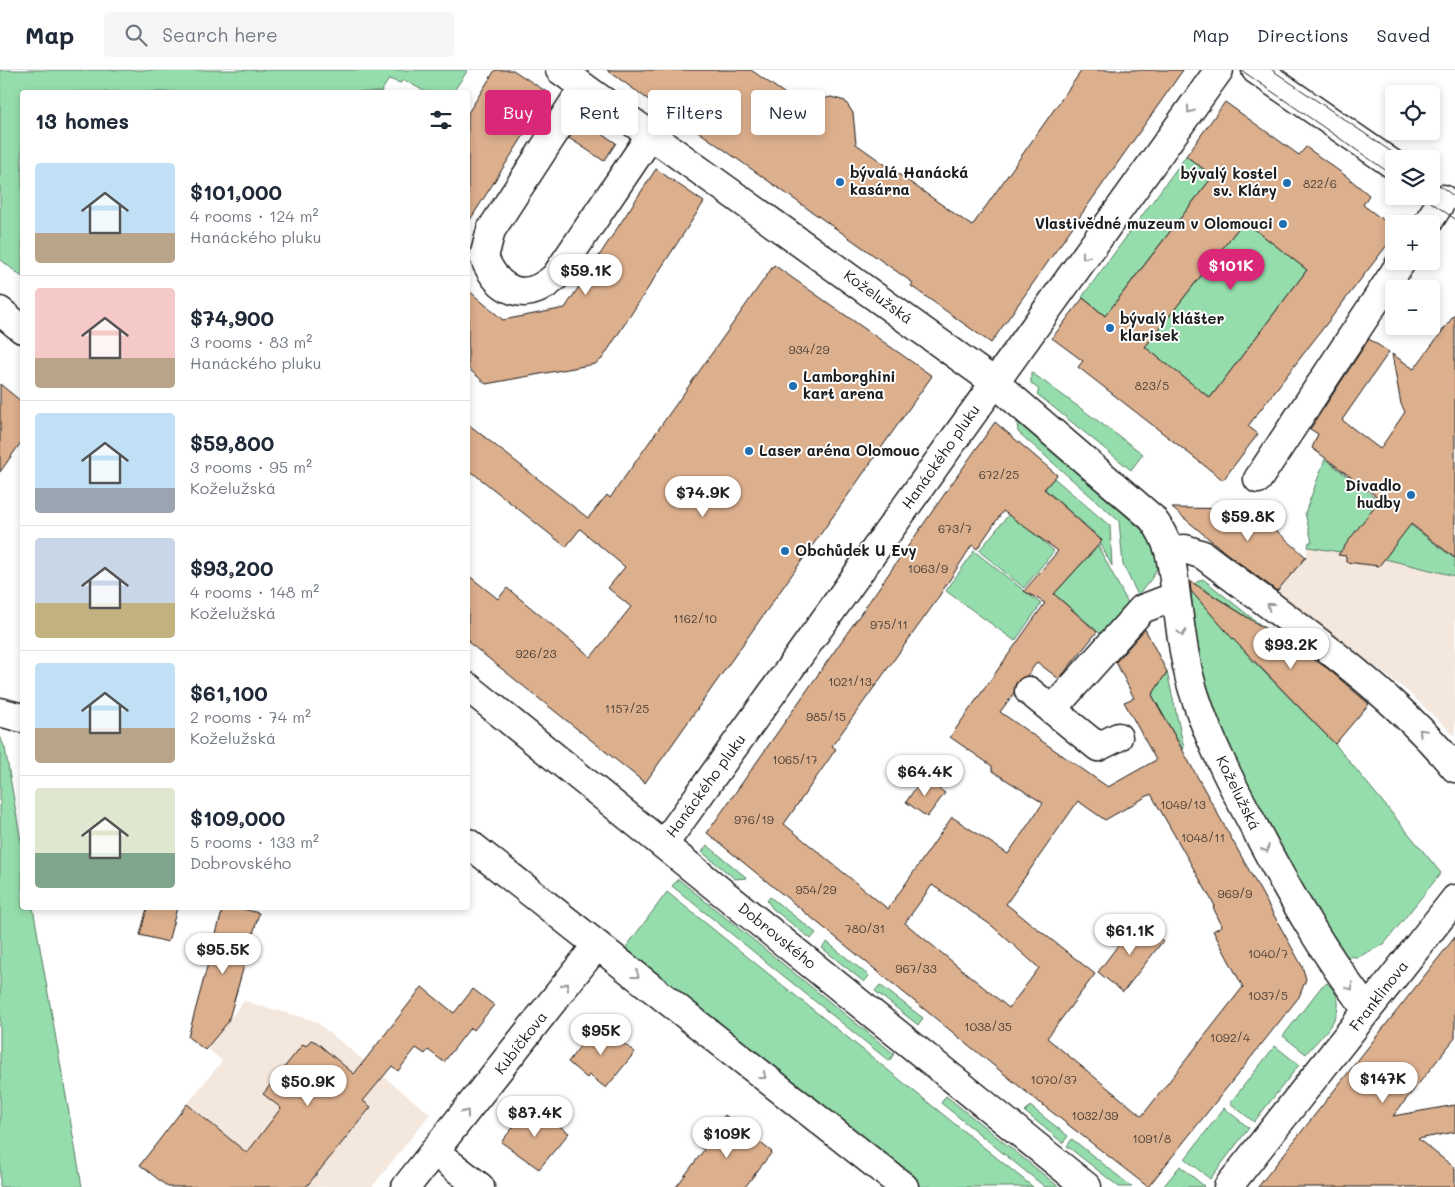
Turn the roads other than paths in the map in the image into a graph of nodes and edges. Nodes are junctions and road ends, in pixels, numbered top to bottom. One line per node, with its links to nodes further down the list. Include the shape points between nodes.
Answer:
1 (560, 70): 4 (street, Koželužská)
2 (1219, 70): 13 (street, Hanáckého pluku, one-way to 13)
3 (1257, 71): 7 (street)
4 (584, 87): 5 (street, Koželužská); 6 (street, via 491,230 484,257 496,280 520,293 544,287 555,277)
5 (648, 133)
6 (651, 135): 13 (street, Koželužská)
7 (1385, 159)
8 (1443, 199): 9 (street)
9 (1433, 215)
10 (1396, 270): 14 (street)
11 (0, 311): 12 (street)
12 (20, 327)
13 (994, 382): 15 (street, Koželužská, via 1143,508 1160,528); 24 (street, Hanáckého pluku)
14 (1258, 479)
15 (1170, 550): 16 (street, Koželužská); 23 (street, one-way to 15, via 1387,707 1363,677 1203,555 1185,549)
16 (1176, 596): 19 (street, via 1142,609); 28 (street, Koželužská, one-way to 28, via 1193,690 1228,778 1325,953)
17 (470, 689): 24 (street, Dobrovského)
18 (1029, 691): 19 (street)
19 (1052, 710): 22 (street, via 1098,747)
20 (0, 712): 21 (street)
21 (20, 717)
22 (1118, 737)
23 (1455, 768)
24 (664, 844): 33 (street, Dobrovského)
25 (470, 845): 27 (street)
26 (1455, 899): 28 (street, Franklinova)
27 (597, 945): 29 (street, Kubíčkova, one-way to 27); 32 (street, one-way to 32)
28 (1367, 1010): 34 (street, Franklinova)
29 (436, 1152): 30 (street, Kubíčkova); 31 (street)
30 (406, 1187)
31 (480, 1187)
32 (904, 1187)
33 (1087, 1187)
34 (1228, 1187)

